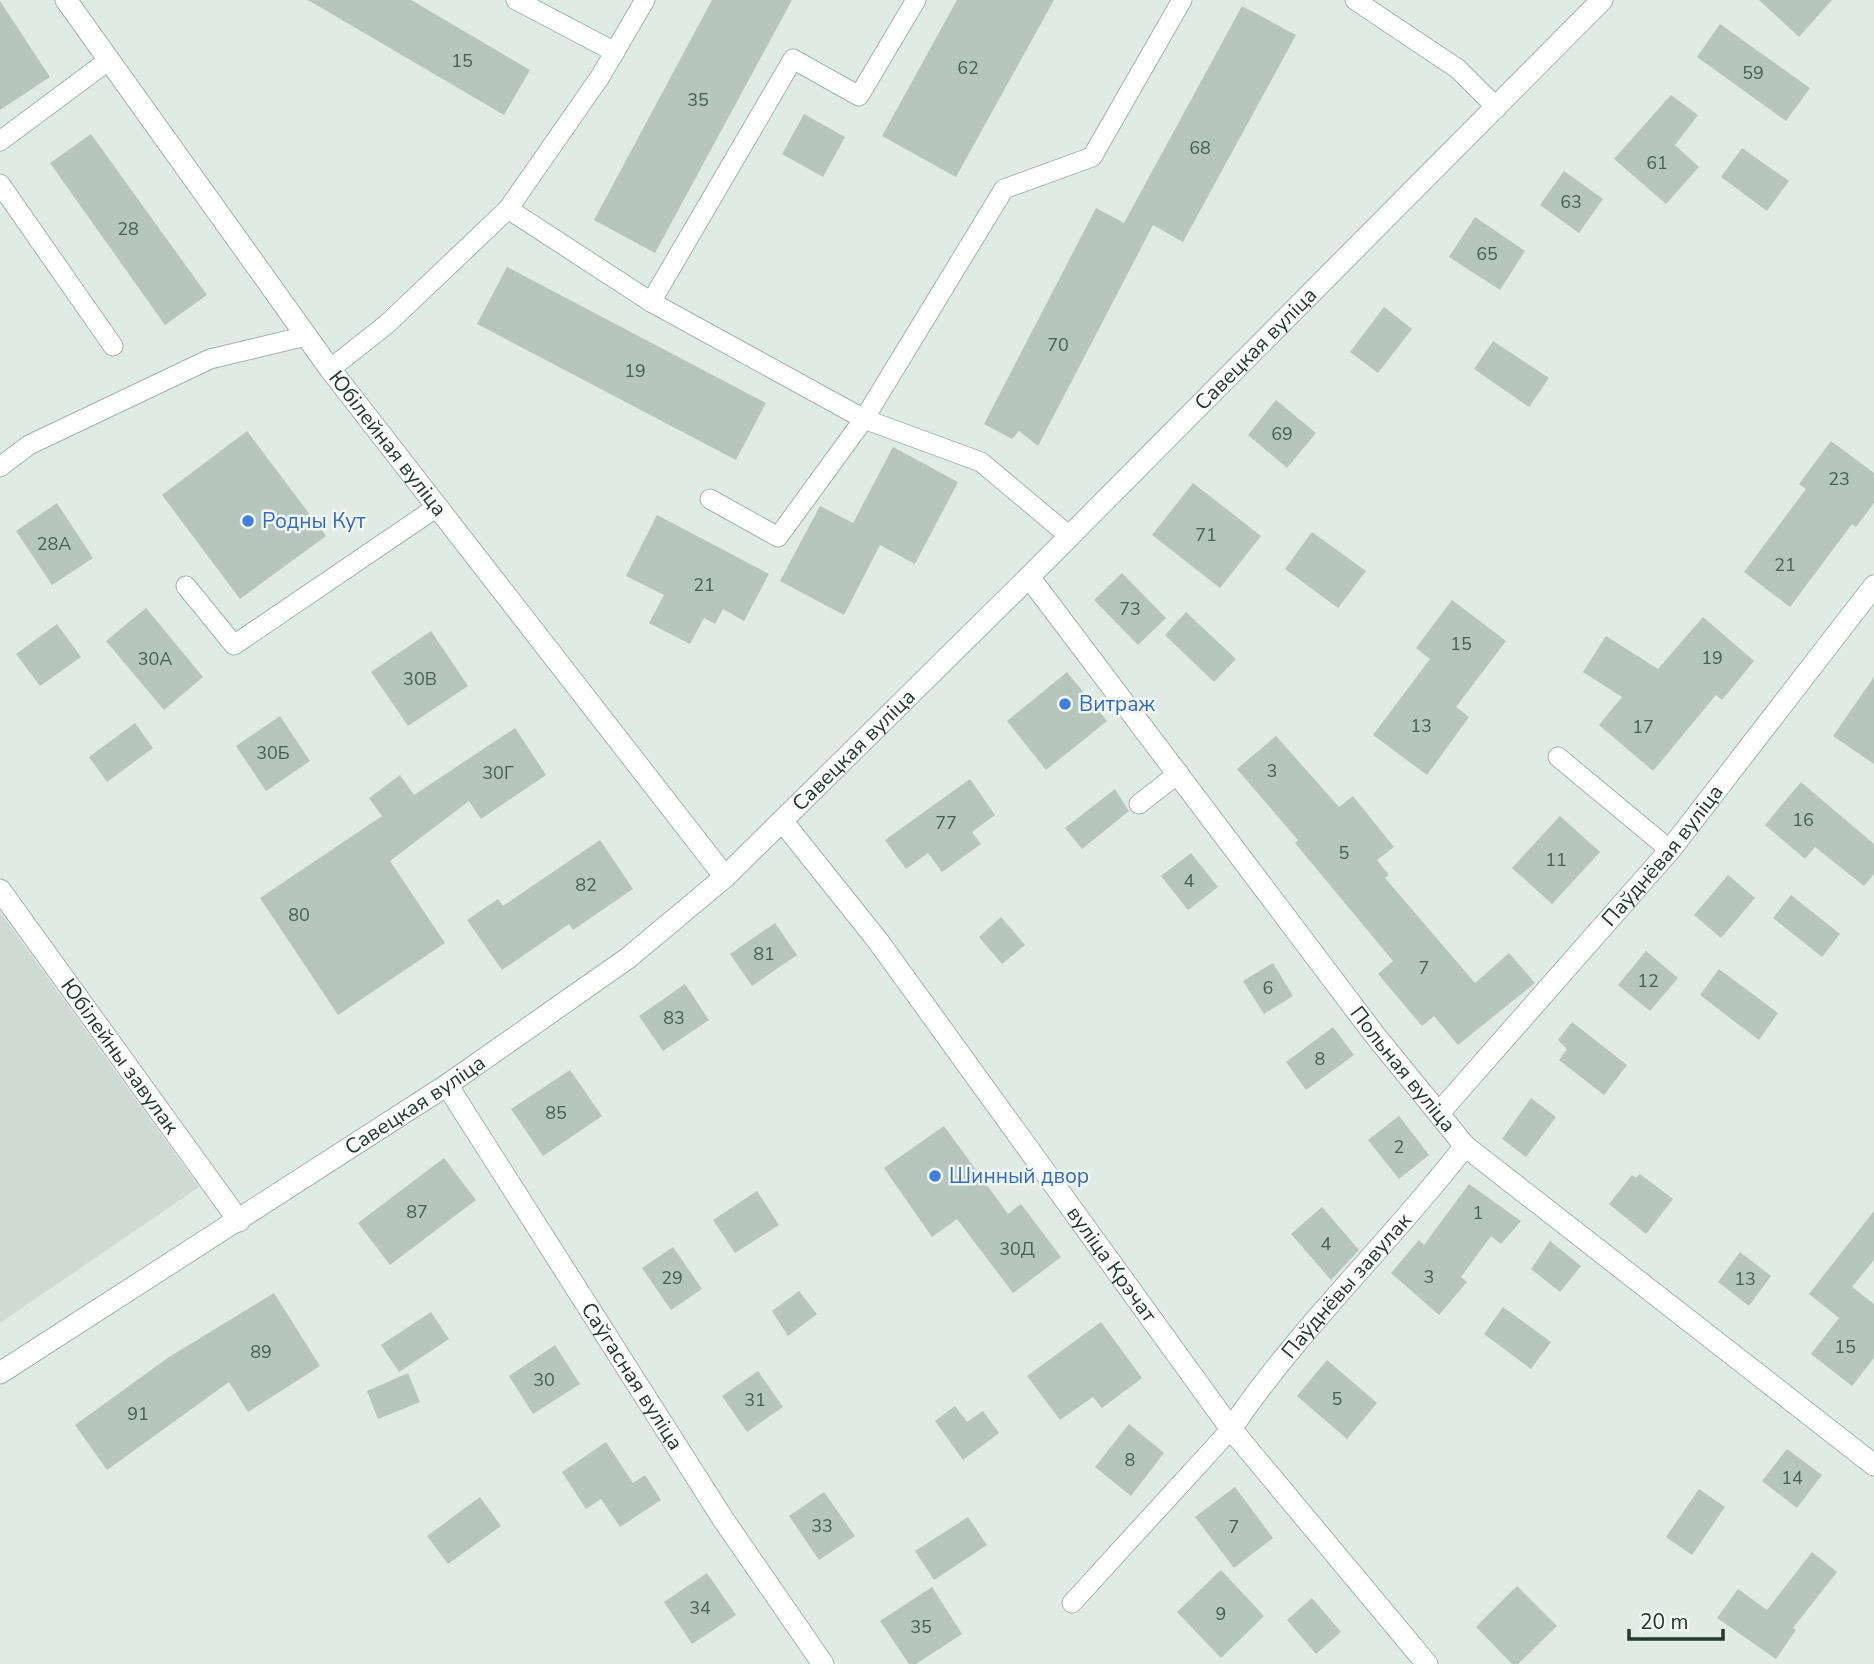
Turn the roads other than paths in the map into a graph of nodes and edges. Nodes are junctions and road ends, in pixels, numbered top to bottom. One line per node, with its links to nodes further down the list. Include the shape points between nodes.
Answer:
1 (66, 0): 9 (street, Юбілейная вуліца)
2 (516, 0): 8 (lane)
3 (645, 0): 8 (lane)
4 (916, 0): 14 (lane, via 859,96 793,59)
5 (1182, 0): 18 (lane, via 1092,157 1004,189)
6 (1354, 0): 10 (lane, via 1458,69)
7 (1602, 0): 10 (street, Савецкая вуліца)
8 (615, 52): 13 (lane)
9 (109, 60): 11 (lane); 15 (street, Юбілейная вуліца)
10 (1497, 108): 22 (street, Савецкая вуліца)
11 (0, 141)
12 (0, 184): 16 (lane)
13 (508, 209): 14 (lane); 17 (lane, via 387,324)
14 (651, 302): 18 (lane)
15 (306, 336): 17 (street, Юбілейная вуліца); 19 (lane, via 210,359 29,445)
16 (113, 346)
17 (330, 369): 21 (street, Юбілейная вуліца)
18 (864, 419): 20 (lane, via 778,537); 22 (lane, via 981,463)
19 (0, 467)
20 (710, 499)
21 (437, 507): 24 (lane, via 234,645); 31 (street, Юбілейная вуліца)
22 (1068, 535): 23 (street, Савецкая вуліца)
23 (1029, 577): 27 (street, Польная вуліца); 29 (street, Савецкая вуліца)
24 (186, 586)
25 (1874, 586): 30 (street, Паўднёвая вуліца)
26 (1559, 757): 30 (lane)
27 (1178, 773): 28 (lane); 34 (street, Польная вуліца)
28 (1139, 804)
29 (783, 822): 31 (street, Савецкая вуліца); 38 (street, вуліца Крэчат, via 878,941)
30 (1670, 850): 34 (street, Паўднёвая вуліца)
31 (725, 877): 33 (street, Савецкая вуліца, via 628,958)
32 (0, 890): 36 (street, Юбілейны завулак)
33 (447, 1085): 36 (street, Савецкая вуліца); 41 (street, Саўгасная вуліца, via 723,1519)
34 (1438, 1113): 35 (street, Польная вуліца)
35 (1465, 1146): 38 (street, Паўднёвы завулак, via 1262,1383); 39 (street, Польная вуліца)
36 (239, 1221): 37 (street, Савецкая вуліца)
37 (0, 1373)
38 (1231, 1429): 40 (lane); 42 (street, вуліца Крэчат)
39 (1874, 1465)
40 (1072, 1603)
41 (823, 1664)
42 (1427, 1664)

